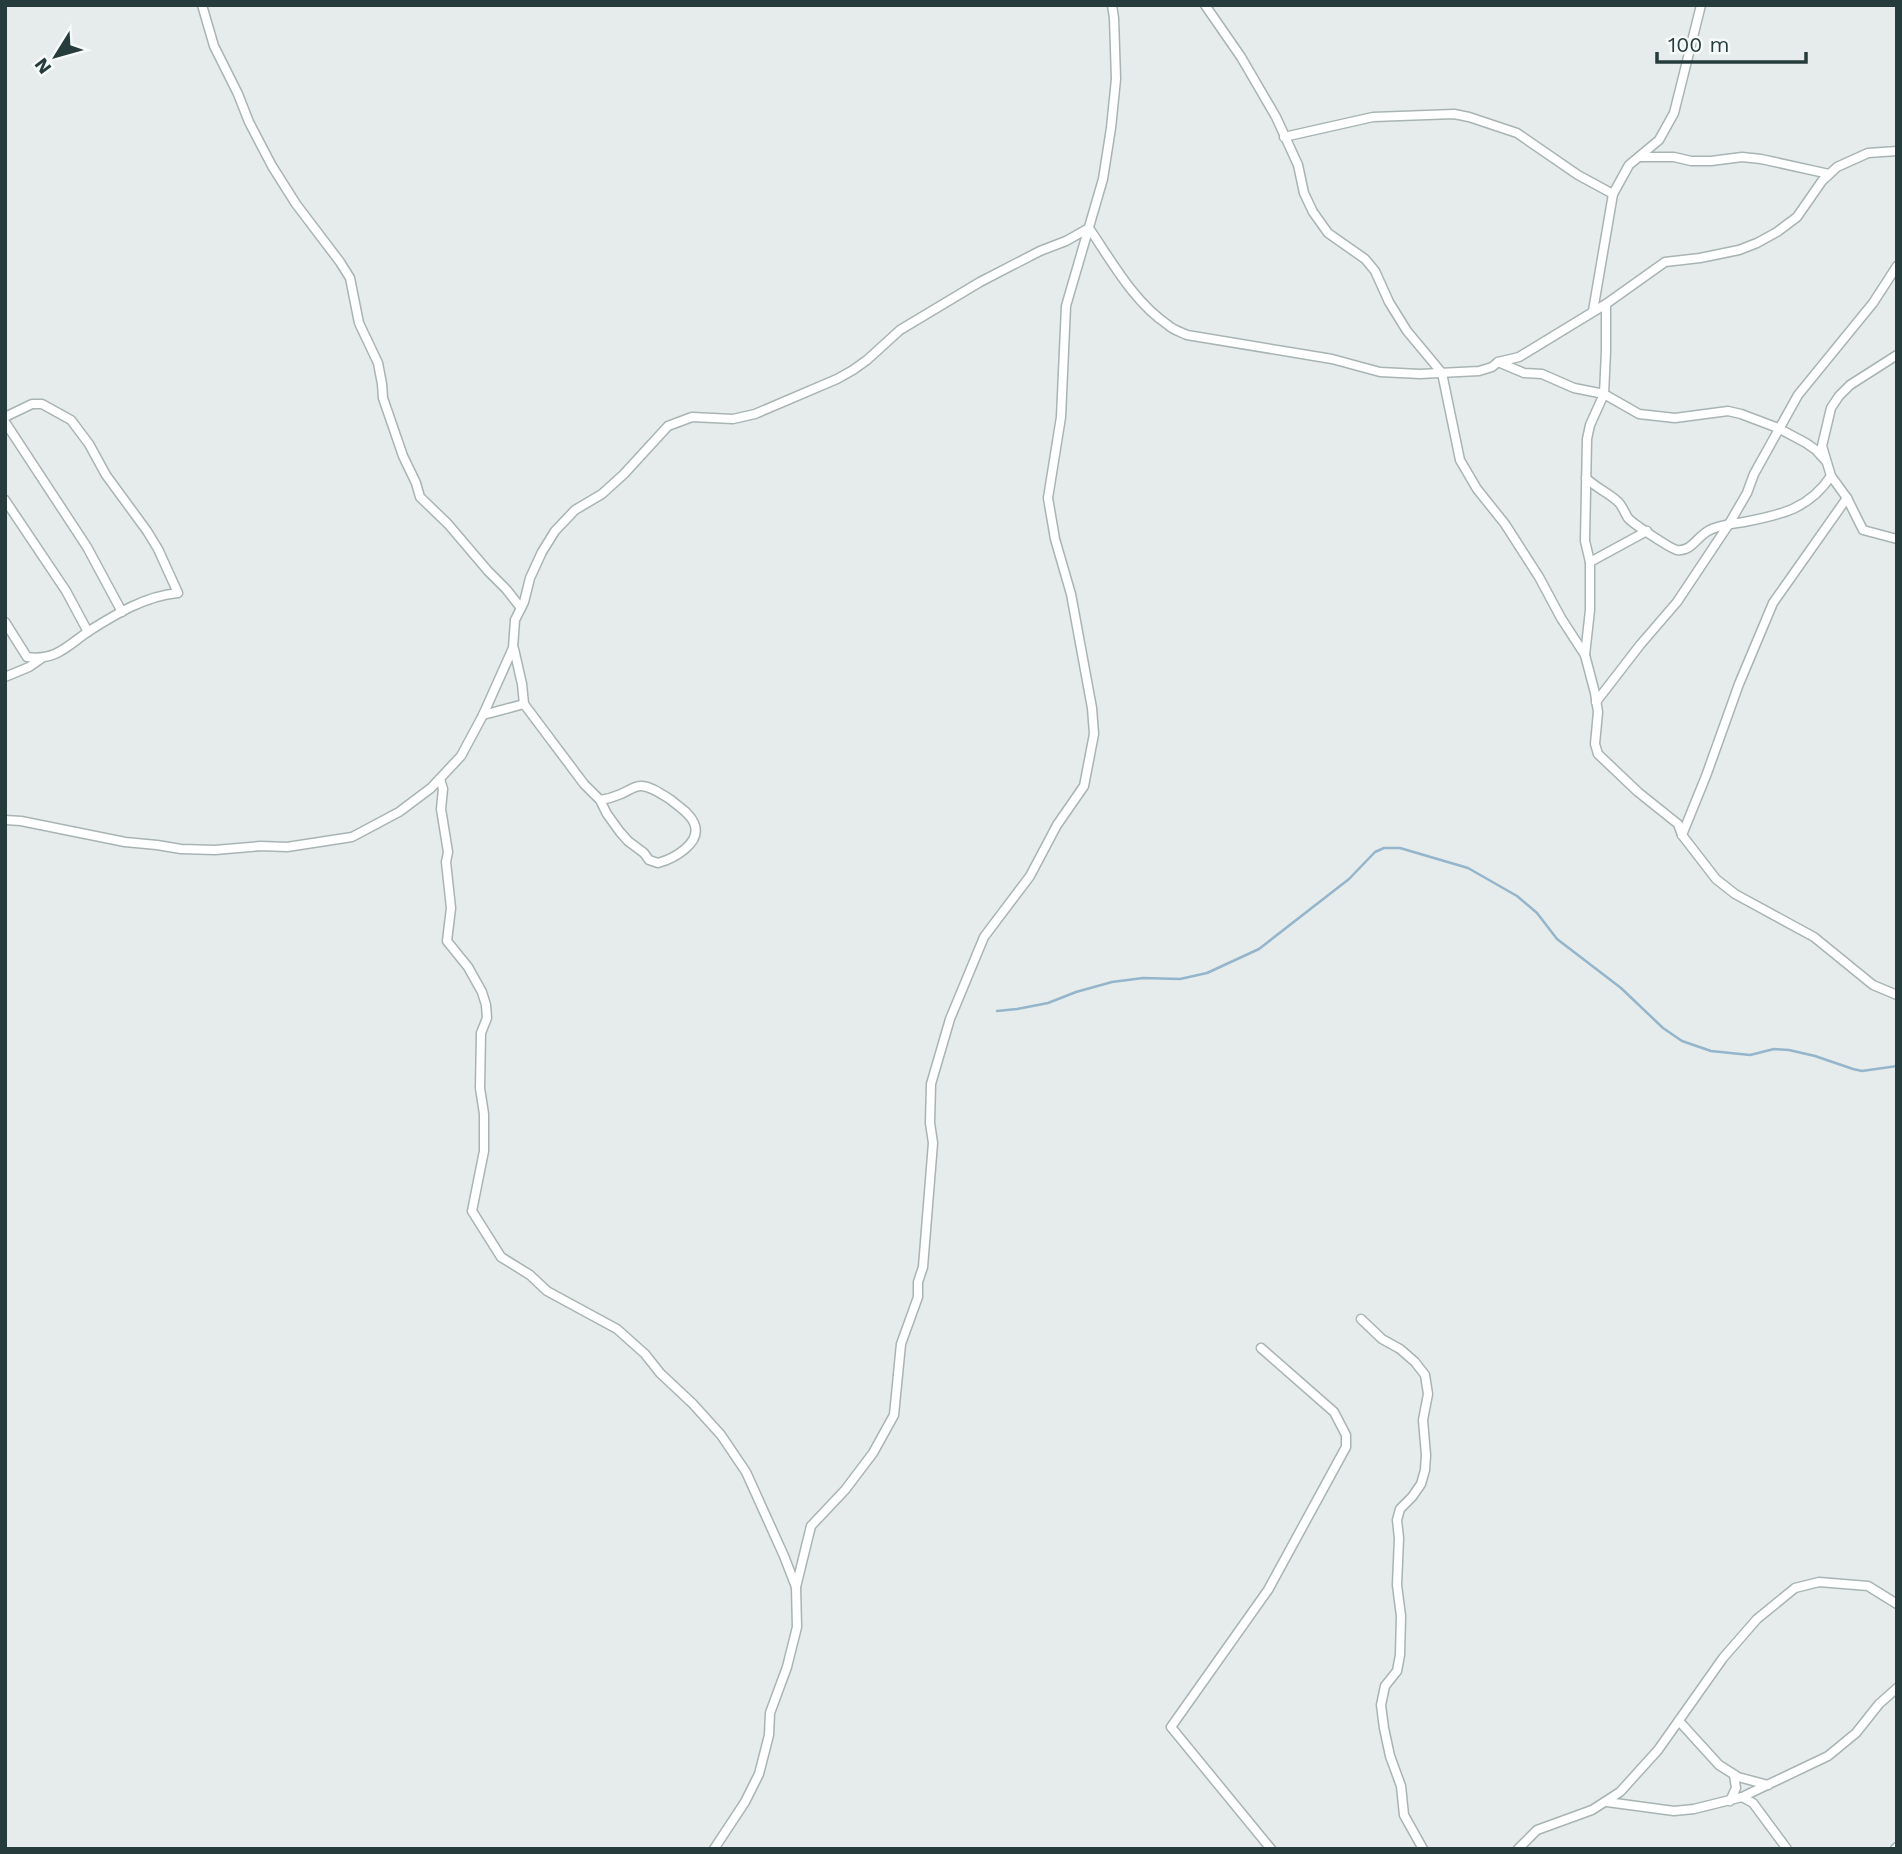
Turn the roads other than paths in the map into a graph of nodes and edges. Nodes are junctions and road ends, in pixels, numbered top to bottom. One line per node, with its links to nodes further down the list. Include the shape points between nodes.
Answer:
1 (202, 5): 29 (street, via 214,46 272,166 350,278 359,323 378,363 383,398 420,497)
2 (1112, 5): 10 (street, via 1116,79 1111,128)
3 (1205, 5): 5 (street, via 1250,72)
4 (1701, 5): 7 (street, via 1674,113 1659,140)
5 (1284, 137): 9 (street, via 1373,117 1454,114 1517,134); 16 (street, via 1313,212 1328,233 1365,259 1407,331)
6 (1897, 151): 8 (street, via 1868,153)
7 (1639, 157): 8 (street, via 1711,161 1742,157); 9 (street, via 1624,172)
8 (1829, 174): 12 (street, via 1797,216 1777,232 1738,250 1665,262)
9 (1613, 194): 13 (street)
10 (1089, 228): 16 (street, via 1151,311 1187,335 1332,359 1380,372); 29 (street, via 900,330 867,360 836,379 755,414 733,419 692,417 668,426 624,474 555,531); 47 (street, via 1066,306 1061,416 1048,499 1092,708 1094,734 1084,786 1030,876 984,937 950,1019 931,1084 933,1143 923,1267 901,1344 894,1415 873,1453 811,1526)
11 (1897, 266): 19 (street)
12 (1606, 304): 13 (street); 17 (street)
13 (1593, 311): 15 (street, via 1519,357)
14 (1897, 355): 20 (street, via 1839,396 1831,408 1822,446)
15 (1498, 362): 16 (street, via 1479,371); 17 (street)
16 (1442, 373): 34 (street, via 1460,460 1526,555)
17 (1604, 394): 19 (street, via 1639,414 1675,418 1728,411); 22 (street, via 1587,439)
18 (5, 419): 30 (street, via 87,547); 30 (street, via 32,404 42,404 71,420 158,550 178,593 154,597)
19 (1778, 428): 20 (street, via 1806,443); 25 (street)
20 (1826, 461): 21 (street)
21 (1831, 476): 23 (street); 25 (street, via 1797,509)
22 (1586, 478): 26 (street, via 1618,500 1628,518); 28 (street, via 1585,541)
23 (1847, 498): 27 (street, via 1863,530); 43 (street, via 1773,603)
24 (5, 500): 32 (street)
25 (1729, 524): 26 (street, via 1706,532 1686,550 1670,547); 37 (street, via 1677,602)
26 (1647, 531): 28 (street)
27 (1897, 539)
28 (1590, 562): 34 (street)
29 (521, 608): 33 (street, via 515,620)
30 (122, 612): 32 (street)
31 (5, 622): 35 (street, via 27,657)
32 (88, 632): 35 (street, via 63,651)
33 (513, 648): 38 (street); 39 (street)
34 (1585, 655): 37 (street)
35 (42, 658): 36 (street)
36 (5, 677)
37 (1596, 702): 43 (street, via 1598,754 1678,824)
38 (524, 704): 39 (street); 41 (street)
39 (484, 715): 40 (street, via 461,756)
40 (440, 779): 42 (street, via 399,812 352,837 287,847 181,849); 47 (street, via 451,908 447,941 482,992 487,1018 481,1033 484,1152 472,1211 501,1257 547,1291 617,1329 721,1435 746,1472)
41 (600, 800): 41 (street, via 649,787 688,814 696,827 694,839 674,856 654,863 620,832)
42 (5, 820)
43 (1682, 835): 44 (street, via 1716,879 1735,894 1814,937 1873,985)
44 (1897, 995)
45 (1361, 1319): 58 (street, via 1415,1362 1425,1375 1428,1394 1423,1420 1425,1470 1397,1520 1400,1655 1381,1705 1404,1815)
46 (1261, 1348): 57 (street, via 1334,1412 1346,1435 1346,1447 1268,1590 1171,1727)
47 (796, 1587): 56 (street, via 797,1627 770,1713 759,1774)
48 (1897, 1604): 50 (street, via 1868,1586 1819,1582 1795,1588 1743,1635)
49 (1897, 1688): 52 (street, via 1828,1756)
50 (1679, 1721): 51 (street); 55 (street, via 1658,1750)
51 (1734, 1775): 52 (street); 54 (street, via 1736,1788)
52 (1768, 1785): 53 (street)
53 (1742, 1797): 54 (street); 60 (street, via 1753,1803)
54 (1730, 1801): 55 (street, via 1674,1811)
55 (1607, 1802): 59 (street, via 1537,1830)
56 (714, 1849)
57 (1270, 1849)
58 (1423, 1849)
59 (1518, 1849)
60 (1787, 1849)

